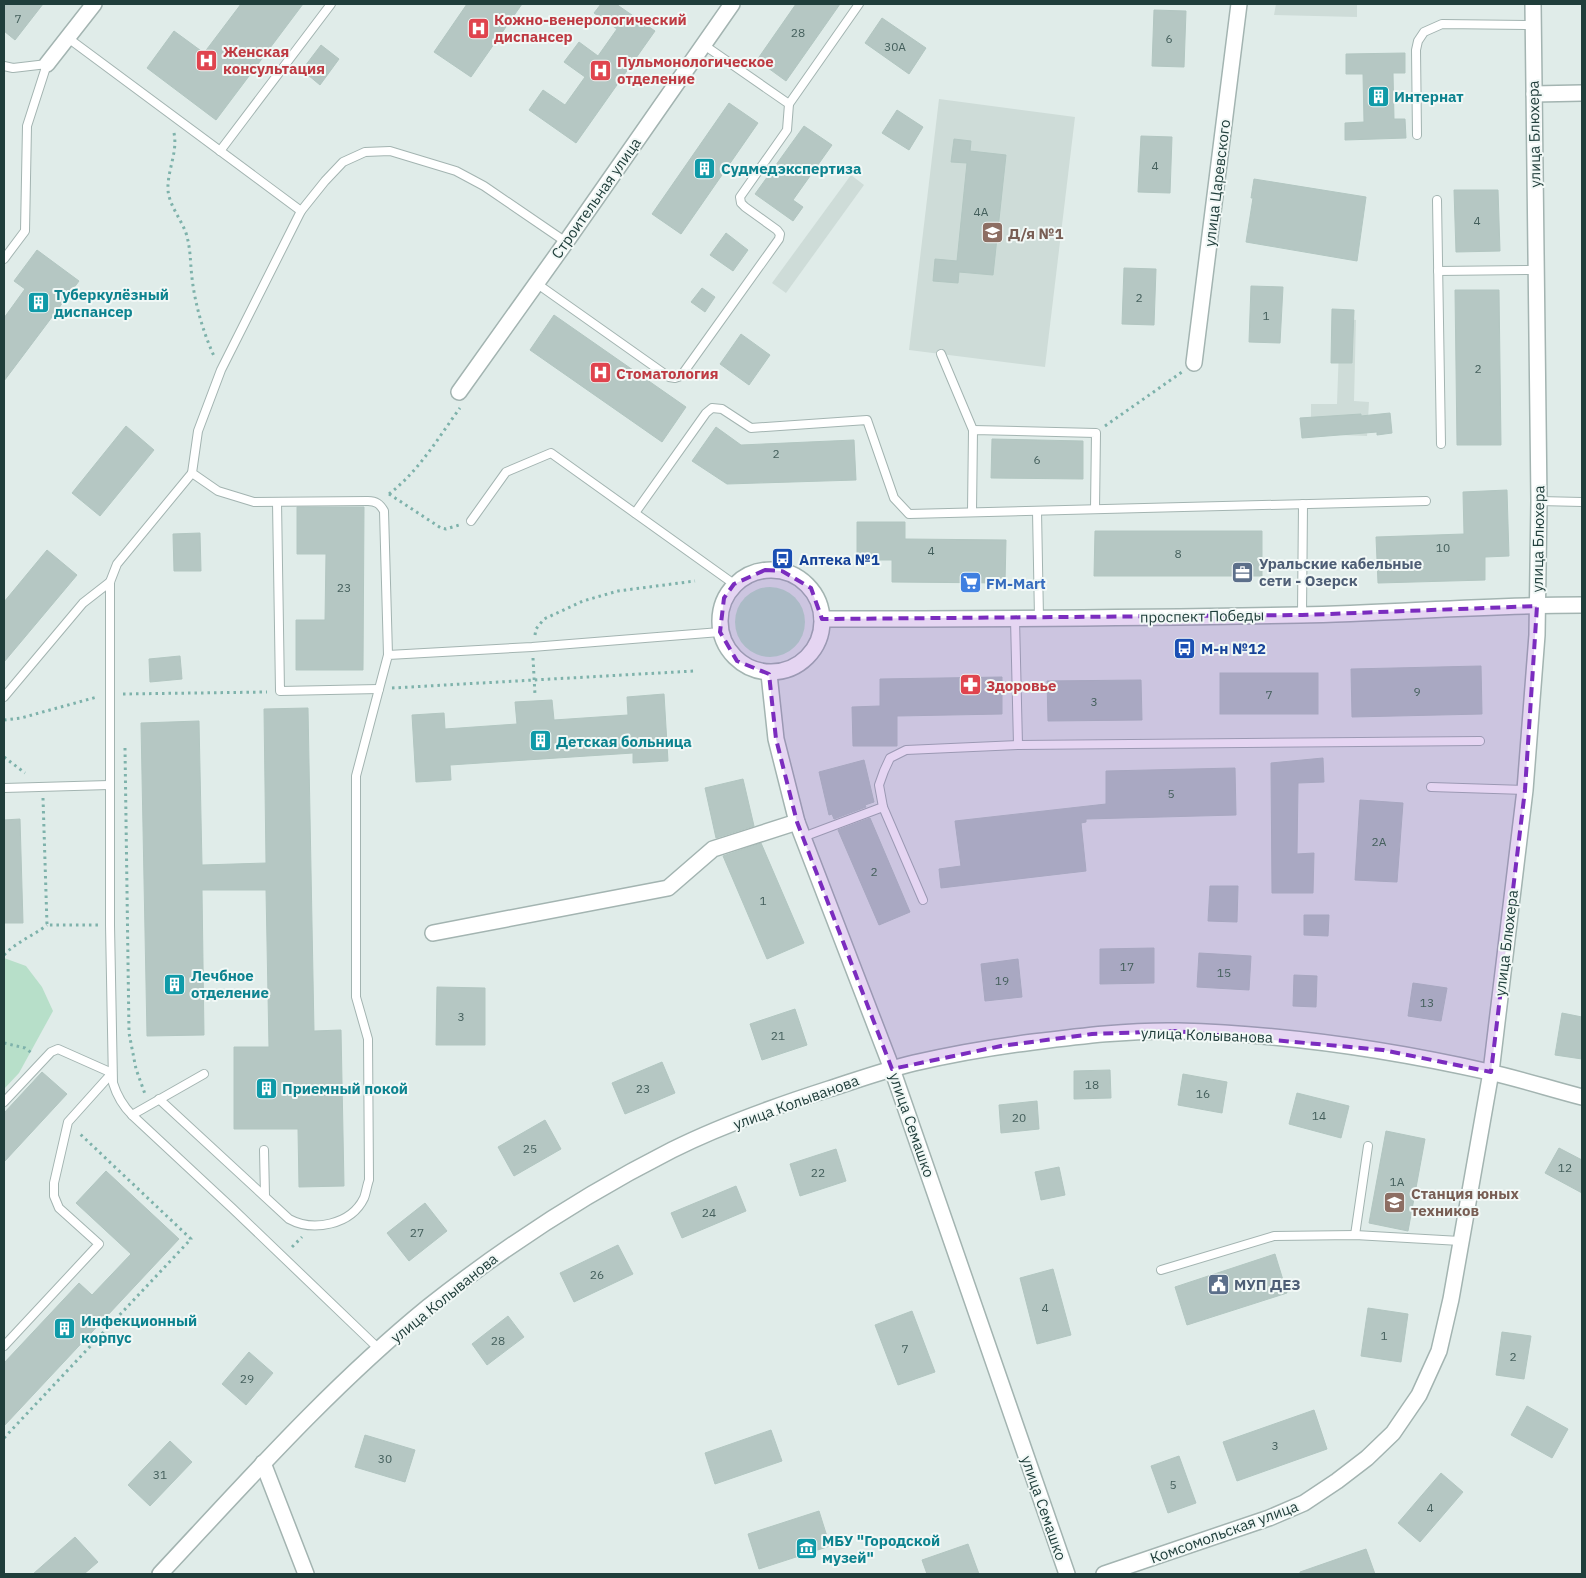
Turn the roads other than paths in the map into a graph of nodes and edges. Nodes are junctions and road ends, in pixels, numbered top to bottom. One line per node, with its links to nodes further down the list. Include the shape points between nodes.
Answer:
1 (94, 4): 8 (street)
2 (331, 4): 16 (lane)
3 (732, 4): 9 (street, Строительная улица)
4 (859, 4): 14 (lane)
5 (1239, 4): 25 (street, улица Царевского)
6 (1533, 4): 7 (street, улица Блюхера)
7 (1533, 26): 12 (street, улица Блюхера); 15 (lane, via 1442,24 1424,32 1416,50)
8 (68, 38): 10 (street); 16 (lane)
9 (704, 45): 14 (lane); 19 (street, Строительная улица)
10 (47, 64): 11 (lane); 20 (lane, via 26,126 25,231)
11 (4, 66)
12 (1534, 94): 13 (street); 21 (street, улица Блюхера)
13 (1582, 94)
14 (789, 104): 23 (lane, via 787,130 740,197 745,207 777,230 779,239 681,376 669,377)
15 (1417, 135)
16 (220, 151): 18 (lane)
17 (1438, 200): 22 (lane)
18 (301, 211): 19 (lane, via 343,162 365,152 390,151 456,171 484,186); 29 (lane, via 221,370 198,431)
19 (566, 242): 23 (street, Строительная улица)
20 (4, 259)
21 (1536, 270): 22 (lane); 31 (street, улица Блюхера)
22 (1438, 271): 28 (lane)
23 (536, 283): 26 (street, Строительная улица)
24 (941, 354): 27 (lane)
25 (1194, 363)
26 (459, 392)
27 (973, 430): 35 (lane, via 1096,433); 37 (lane)
28 (1441, 444)
29 (192, 473): 32 (lane, via 218,491 234,497 254,502); 40 (lane, via 117,564)
30 (1426, 501): 34 (lane)
31 (1539, 501): 33 (lane); 42 (street, улица Блюхера)
32 (277, 502): 49 (lane, via 368,500 380,504 384,511); 51 (lane, via 280,691)
33 (1582, 502)
34 (1303, 504): 35 (lane); 44 (lane)
35 (1095, 509): 36 (lane)
36 (1037, 511): 37 (lane); 45 (lane)
37 (972, 512): 38 (lane, via 909,514 894,498 867,420 751,428 722,409 712,408)
38 (635, 513): 39 (lane, via 551,453 506,472); 41 (lane)
39 (472, 521)
40 (110, 582): 52 (lane, via 83,603); 55 (lane)
41 (734, 584): 47 (street, via 748,574 765,570 782,571 798,577 811,588 819,603); 48 (street, via 724,598 719,615)
42 (1537, 606): 43 (street, проспект Победы); 44 (street, проспект Победы); 58 (street, улица Блюхера)
43 (1582, 606)
44 (1302, 615): 45 (street, проспект Победы)
45 (1039, 618): 46 (street, проспект Победы)
46 (1015, 619): 47 (street, проспект Победы); 54 (lane)
47 (822, 620): 50 (street, via 813,652 801,664)
48 (720, 632): 49 (lane); 50 (street, via 726,648 737,661 752,670)
49 (388, 655): 51 (lane)
50 (769, 674): 60 (street, улица Семашко, via 776,738)
51 (379, 689): 74 (lane, via 356,776 356,997 368,1039 369,1180 364,1199 352,1213 326,1225 297,1223)
52 (4, 697)
53 (1480, 741): 54 (lane)
54 (1018, 746): 59 (lane, via 906,750 890,758 884,771 879,785)
55 (109, 785): 57 (lane); 65 (lane)
56 (1431, 787): 58 (lane)
57 (4, 788)
58 (1525, 790): 66 (street, улица Блюхера)
59 (883, 807): 61 (lane); 62 (lane)
60 (797, 822): 61 (street, улица Семашко); 63 (street, via 713,849 668,888)
61 (803, 837): 64 (street, улица Семашко)
62 (923, 900)
63 (433, 933)
64 (892, 1069): 66 (street, улица Колыванова, via 1092,1034 1174,1031 1243,1034 1383,1050); 79 (street, улица Колыванова, via 768,1109 674,1149 585,1197 503,1250); 83 (street, улица Семашко)
65 (112, 1072): 70 (lane, via 58,1049 51,1052); 71 (lane, via 116,1095); 78 (lane, via 68,1122 54,1183 54,1196 59,1208 99,1244)
66 (1491, 1072): 68 (street, улица Колыванова); 76 (street, Комсомольская улица)
67 (204, 1074): 69 (lane)
68 (1582, 1097)
69 (159, 1099): 71 (lane); 74 (lane)
70 (4, 1102)
71 (132, 1115): 79 (lane)
72 (1368, 1146): 75 (lane)
73 (264, 1150): 74 (lane)
74 (265, 1196)
75 (1355, 1236): 76 (lane); 77 (lane, via 1274,1236)
76 (1460, 1240): 84 (street, Комсомольская улица, via 1439,1351 1419,1395 1394,1433 1368,1458 1304,1503)
77 (1161, 1270)
78 (4, 1346)
79 (380, 1350): 80 (street, улица Колыванова)
80 (263, 1463): 81 (street, улица Колыванова); 82 (street)
81 (160, 1574)
82 (306, 1574)
83 (1067, 1574)
84 (1104, 1574)

